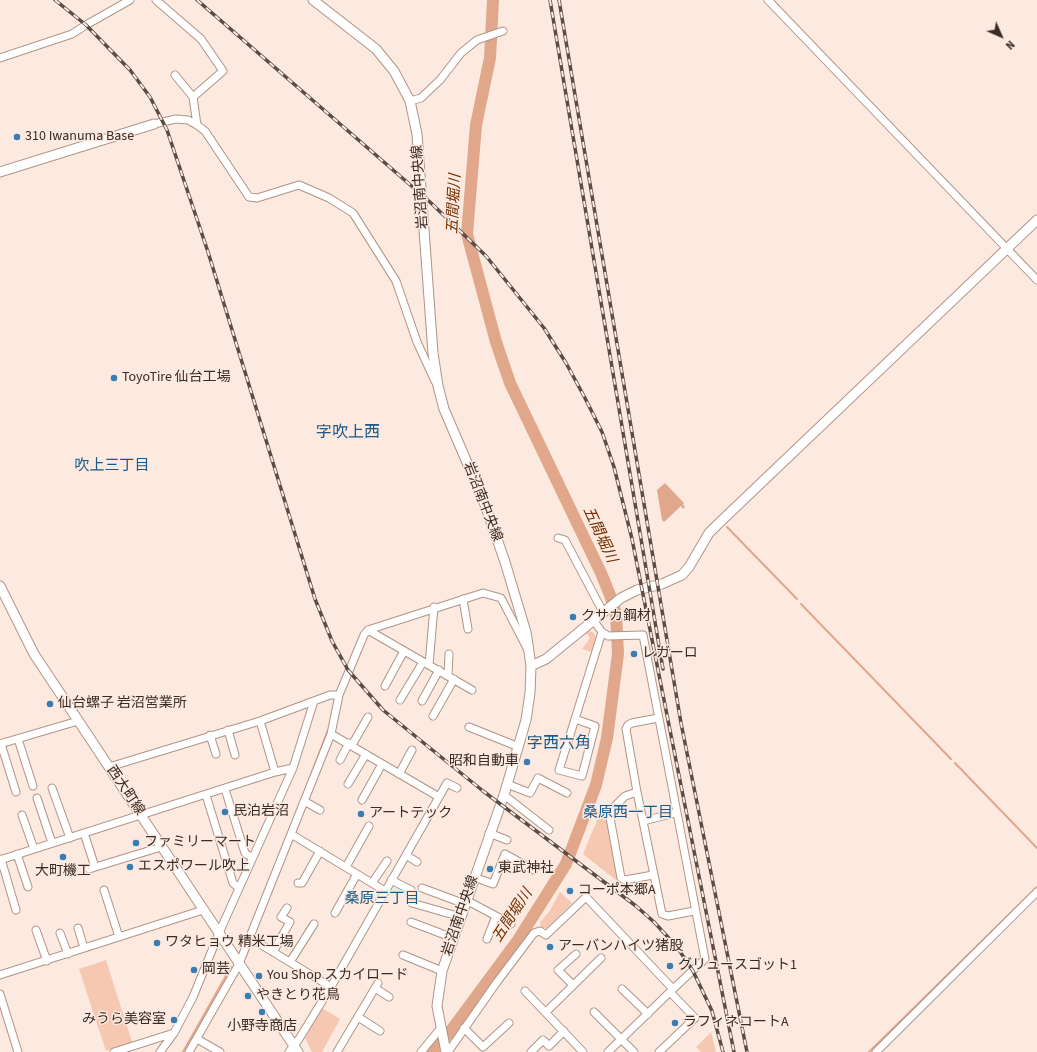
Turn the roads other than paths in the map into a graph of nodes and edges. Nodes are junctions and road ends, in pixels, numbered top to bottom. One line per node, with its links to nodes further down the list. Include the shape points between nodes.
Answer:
1 (130, 0): 6 (street, via 72,34)
2 (156, 0): 8 (street, via 201,39 223,71)
3 (313, 0): 9 (street, 岩沼南中央線, via 376,49 394,71)
4 (768, 0): 14 (street)
5 (503, 31): 9 (street, via 477,40 461,53 440,80 421,98)
6 (0, 58)
7 (175, 75): 8 (street)
8 (193, 97): 11 (street)
9 (410, 101): 16 (street, 岩沼南中央線, via 417,134 433,353)
10 (154, 124): 11 (street, via 188,120); 12 (street)
11 (197, 124): 16 (street, via 205,131 249,197 257,198 299,185 353,212 396,281 417,342)
12 (0, 172)
13 (1037, 220): 14 (street)
14 (1006, 249): 15 (street); 21 (street, via 718,524 682,575 662,584 637,590)
15 (1037, 280)
16 (438, 386): 28 (street, 岩沼南中央線, via 444,409 484,502 505,562 526,632)
17 (558, 538): 21 (street, via 565,540)
18 (0, 586): 43 (street, 西大町線, via 34,654)
19 (463, 599): 20 (street); 23 (street); 28 (street, via 483,592 501,598)
20 (434, 607): 24 (street); 29 (street)
21 (604, 611): 22 (street)
22 (593, 620): 25 (street); 30 (street, via 546,658)
23 (468, 629)
24 (368, 630): 26 (street); 35 (street)
25 (605, 634): 41 (street, via 642,636); 42 (street)
26 (404, 651): 29 (street); 33 (street)
27 (449, 654): 32 (street)
28 (529, 654): 30 (street, 岩沼南中央線)
29 (426, 664): 31 (street); 36 (street)
30 (531, 666): 52 (street, 岩沼南中央線, via 529,700)
31 (439, 670): 32 (street); 38 (street)
32 (451, 677): 34 (street); 39 (street)
33 (385, 686)
34 (472, 690)
35 (339, 695): 37 (street, via 330,695); 47 (street)
36 (400, 700)
37 (314, 701): 44 (street); 60 (street)
38 (422, 701)
39 (433, 716)
40 (368, 717): 51 (street)
41 (658, 718): 70 (street, via 632,723 626,729); 79 (street)
42 (575, 719): 42 (street, via 559,770 582,776 594,726)
43 (78, 721): 49 (street); 59 (street, 西大町線)
44 (260, 721): 46 (street); 61 (street)
45 (469, 727): 52 (street)
46 (228, 730): 48 (street); 56 (street)
47 (331, 734): 51 (street); 77 (street)
48 (210, 735): 54 (street); 59 (street)
49 (18, 739): 50 (street); 65 (street)
50 (0, 744): 69 (street)
51 (350, 744): 55 (street); 57 (street)
52 (519, 747): 64 (street, 岩沼南中央線)
53 (412, 750): 62 (street)
54 (216, 754)
55 (366, 754): 58 (street); 63 (street)
56 (235, 755)
57 (340, 760)
58 (382, 764): 62 (street); 76 (street)
59 (109, 767): 81 (street, 西大町線)
60 (292, 768): 61 (street); 96 (street)
61 (275, 772): 68 (street)
62 (399, 774): 74 (street)
63 (348, 784)
64 (507, 784): 71 (street, via 530,793 538,778); 73 (street, 岩沼南中央線)
65 (33, 786)
66 (52, 788): 88 (street)
67 (457, 788): 74 (street, via 447,783)
68 (225, 789): 72 (street); 96 (street, via 245,853)
69 (16, 792)
70 (637, 792): 82 (street); 103 (street, via 625,796 610,812 621,878 625,880)
71 (567, 793)
72 (206, 795): 81 (street); 109 (street, via 233,883)
73 (504, 795): 84 (street); 86 (street, 岩沼南中央線)
74 (439, 797): 95 (street)
75 (37, 798): 90 (street)
76 (362, 800)
77 (304, 801): 78 (street); 87 (street)
78 (320, 810)
79 (675, 813): 82 (street); 120 (street)
80 (22, 815): 92 (street)
81 (141, 815): 85 (street); 91 (street, 西大町線)
82 (643, 821): 103 (street)
83 (369, 826): 100 (street)
84 (549, 830)
85 (84, 833): 88 (street); 91 (street, via 92,868)
86 (489, 833): 89 (street); 104 (street, 岩沼南中央線)
87 (291, 834): 93 (street); 133 (street)
88 (70, 838): 90 (street)
89 (507, 840)
90 (52, 843): 92 (street)
91 (161, 847): 119 (street, 西大町線)
92 (34, 849): 94 (street)
93 (320, 851): 100 (street); 106 (street, via 302,883)
94 (17, 854): 97 (street); 108 (street)
95 (406, 855): 99 (street); 105 (street)
96 (252, 858): 109 (street)
97 (1, 860): 118 (street)
98 (387, 861): 107 (street)
99 (417, 862)
100 (346, 867): 102 (street)
101 (534, 870): 104 (street, via 505,854 493,884)
102 (357, 874): 107 (street); 121 (street)
103 (653, 875): 120 (street, via 664,915)
104 (474, 877): 115 (street, 岩沼南中央線)
105 (391, 880): 112 (street); 113 (street)
106 (298, 883)
107 (372, 883): 113 (street)
108 (28, 887)
109 (239, 888): 131 (street)
110 (422, 888): 115 (street)
111 (104, 890): 132 (street)
112 (411, 890)
113 (385, 891): 148 (street)
114 (1037, 892): 180 (street)
115 (466, 902): 123 (street); 124 (street, 岩沼南中央線)
116 (412, 903): 124 (street)
117 (287, 908): 137 (street, via 281,917 290,922)
118 (16, 910)
119 (203, 910): 131 (street, 西大町線); 132 (street)
120 (694, 911): 151 (street, via 705,959)
121 (335, 913)
122 (108, 915): 132 (street)
123 (496, 916): 127 (street); 135 (street)
124 (460, 917): 134 (street, 岩沼南中央線)
125 (410, 922): 134 (street)
126 (314, 924): 143 (street)
127 (511, 924)
128 (78, 928): 136 (street)
129 (36, 930): 142 (street)
130 (60, 933): 138 (street)
131 (219, 933): 144 (street, 西大町線); 163 (street, via 193,997)
132 (118, 938): 136 (street)
133 (250, 938): 137 (street); 144 (street)
134 (453, 938): 145 (street, 岩沼南中央線)
135 (487, 939)
136 (84, 948): 138 (street)
137 (273, 952): 143 (street)
138 (68, 954): 142 (street)
139 (576, 954): 147 (street, via 558,970)
140 (403, 956): 145 (street)
141 (601, 958): 147 (street)
142 (47, 961): 146 (street)
143 (290, 962): 148 (street)
144 (239, 964): 164 (street); 166 (street, 西大町線)
145 (442, 971): 161 (street, 岩沼南中央線, via 437,1006)
146 (0, 975)
147 (573, 985): 154 (street)
148 (331, 987): 166 (street)
149 (622, 989): 156 (street)
150 (525, 991): 154 (street)
151 (672, 991): 156 (street); 159 (street, via 586,897 546,935 540,931 534,933); 179 (street, via 695,1018)
152 (0, 994): 168 (street)
153 (389, 997): 157 (street, via 377,986)
154 (546, 1012): 162 (street)
155 (594, 1012): 165 (street)
156 (648, 1014): 165 (street)
157 (358, 1017): 160 (street); 172 (street)
158 (509, 1024): 159 (street, via 483,1048)
159 (464, 1028): 174 (street)
160 (380, 1031)
161 (441, 1031): 173 (street); 174 (street, 岩沼南中央線)
162 (564, 1032): 175 (street, via 549,1046 543,1040); 176 (street)
163 (174, 1033): 169 (street); 170 (street)
164 (197, 1039): 167 (street); 171 (street)
165 (622, 1039): 177 (street); 178 (street)
166 (293, 1049)
167 (217, 1051)
168 (18, 1052)
169 (114, 1052)
170 (160, 1052)
171 (189, 1052)
172 (337, 1052)
173 (421, 1052)
174 (447, 1052)
175 (531, 1052)
176 (583, 1052)
177 (608, 1052)
178 (634, 1052)
179 (659, 1052)
180 (876, 1052)

